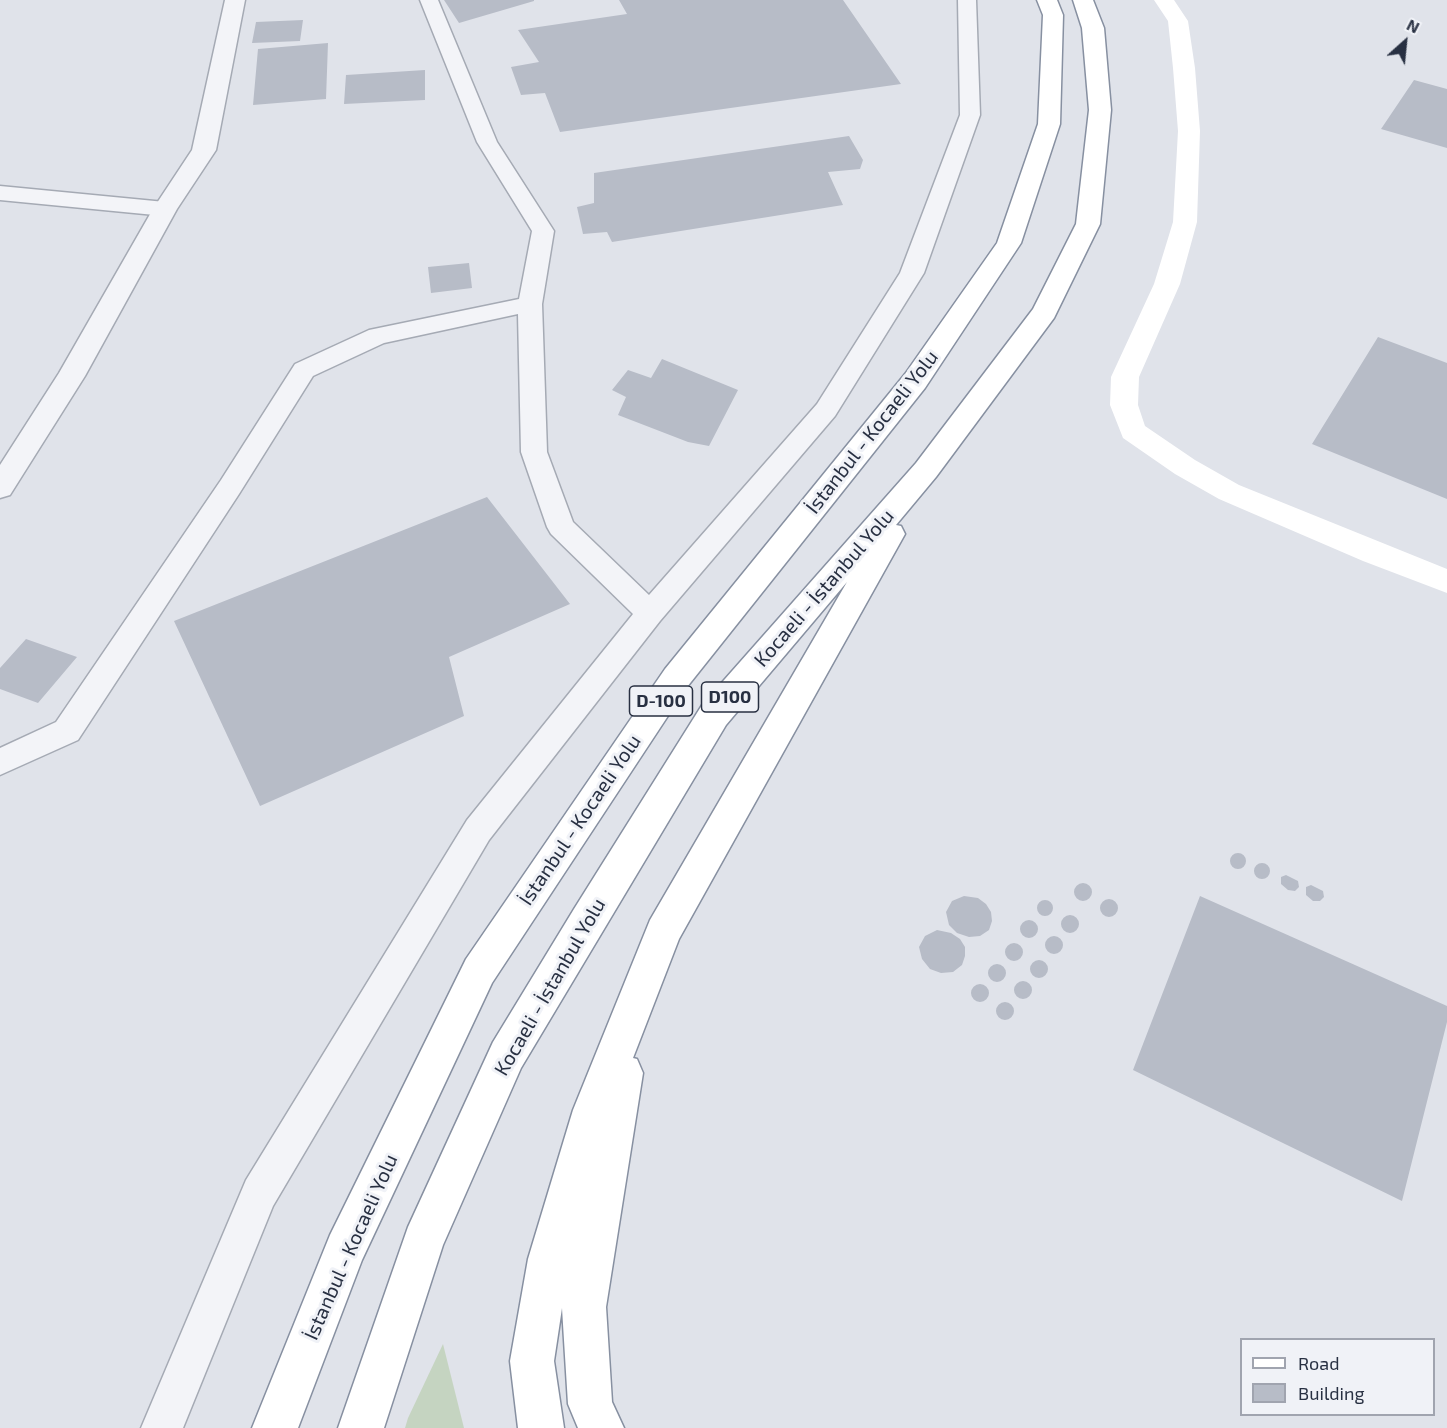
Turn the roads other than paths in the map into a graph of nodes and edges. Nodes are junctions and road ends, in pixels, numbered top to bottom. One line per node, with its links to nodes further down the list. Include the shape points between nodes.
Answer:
1 (235, 0): 8 (street, via 204,150)
2 (429, 0): 9 (street, via 487,142 543,231)
3 (967, 0): 13 (street, via 970,115 912,273 826,410)
4 (1047, 0): 17 (main road, İstanbul - Kocaeli Yolu / D-100, via 1053,15 1049,124 1009,243 915,381 676,678 479,971 345,1250)
5 (1083, 0): 10 (main road, Kocaeli - İstanbul Yolu / D100, via 1094,28 1101,110 1088,224 1045,312)
6 (1164, 0): 12 (main road, via 1178,21 1185,79 1189,131 1185,222 1167,284 1125,377 1124,405 1133,431 1229,492)
7 (0, 193): 8 (street)
8 (165, 209): 11 (street, via 71,376)
9 (530, 304): 13 (street, via 534,452 561,527); 14 (street, via 378,336 304,370 68,731)
10 (926, 470): 15 (main road, via 663,932); 18 (main road, Kocaeli - İstanbul Yolu / D100, via 714,715 507,1055 423,1242)
11 (0, 488)
12 (1447, 581)
13 (650, 613): 16 (street, via 478,830 266,1183)
14 (0, 762)
15 (635, 1003): 19 (main road, via 593,1110 549,1259 532,1361); 20 (main road, via 584,1307 590,1404)
16 (162, 1428)
17 (275, 1428)
18 (362, 1428)
19 (541, 1428)
20 (601, 1428)

